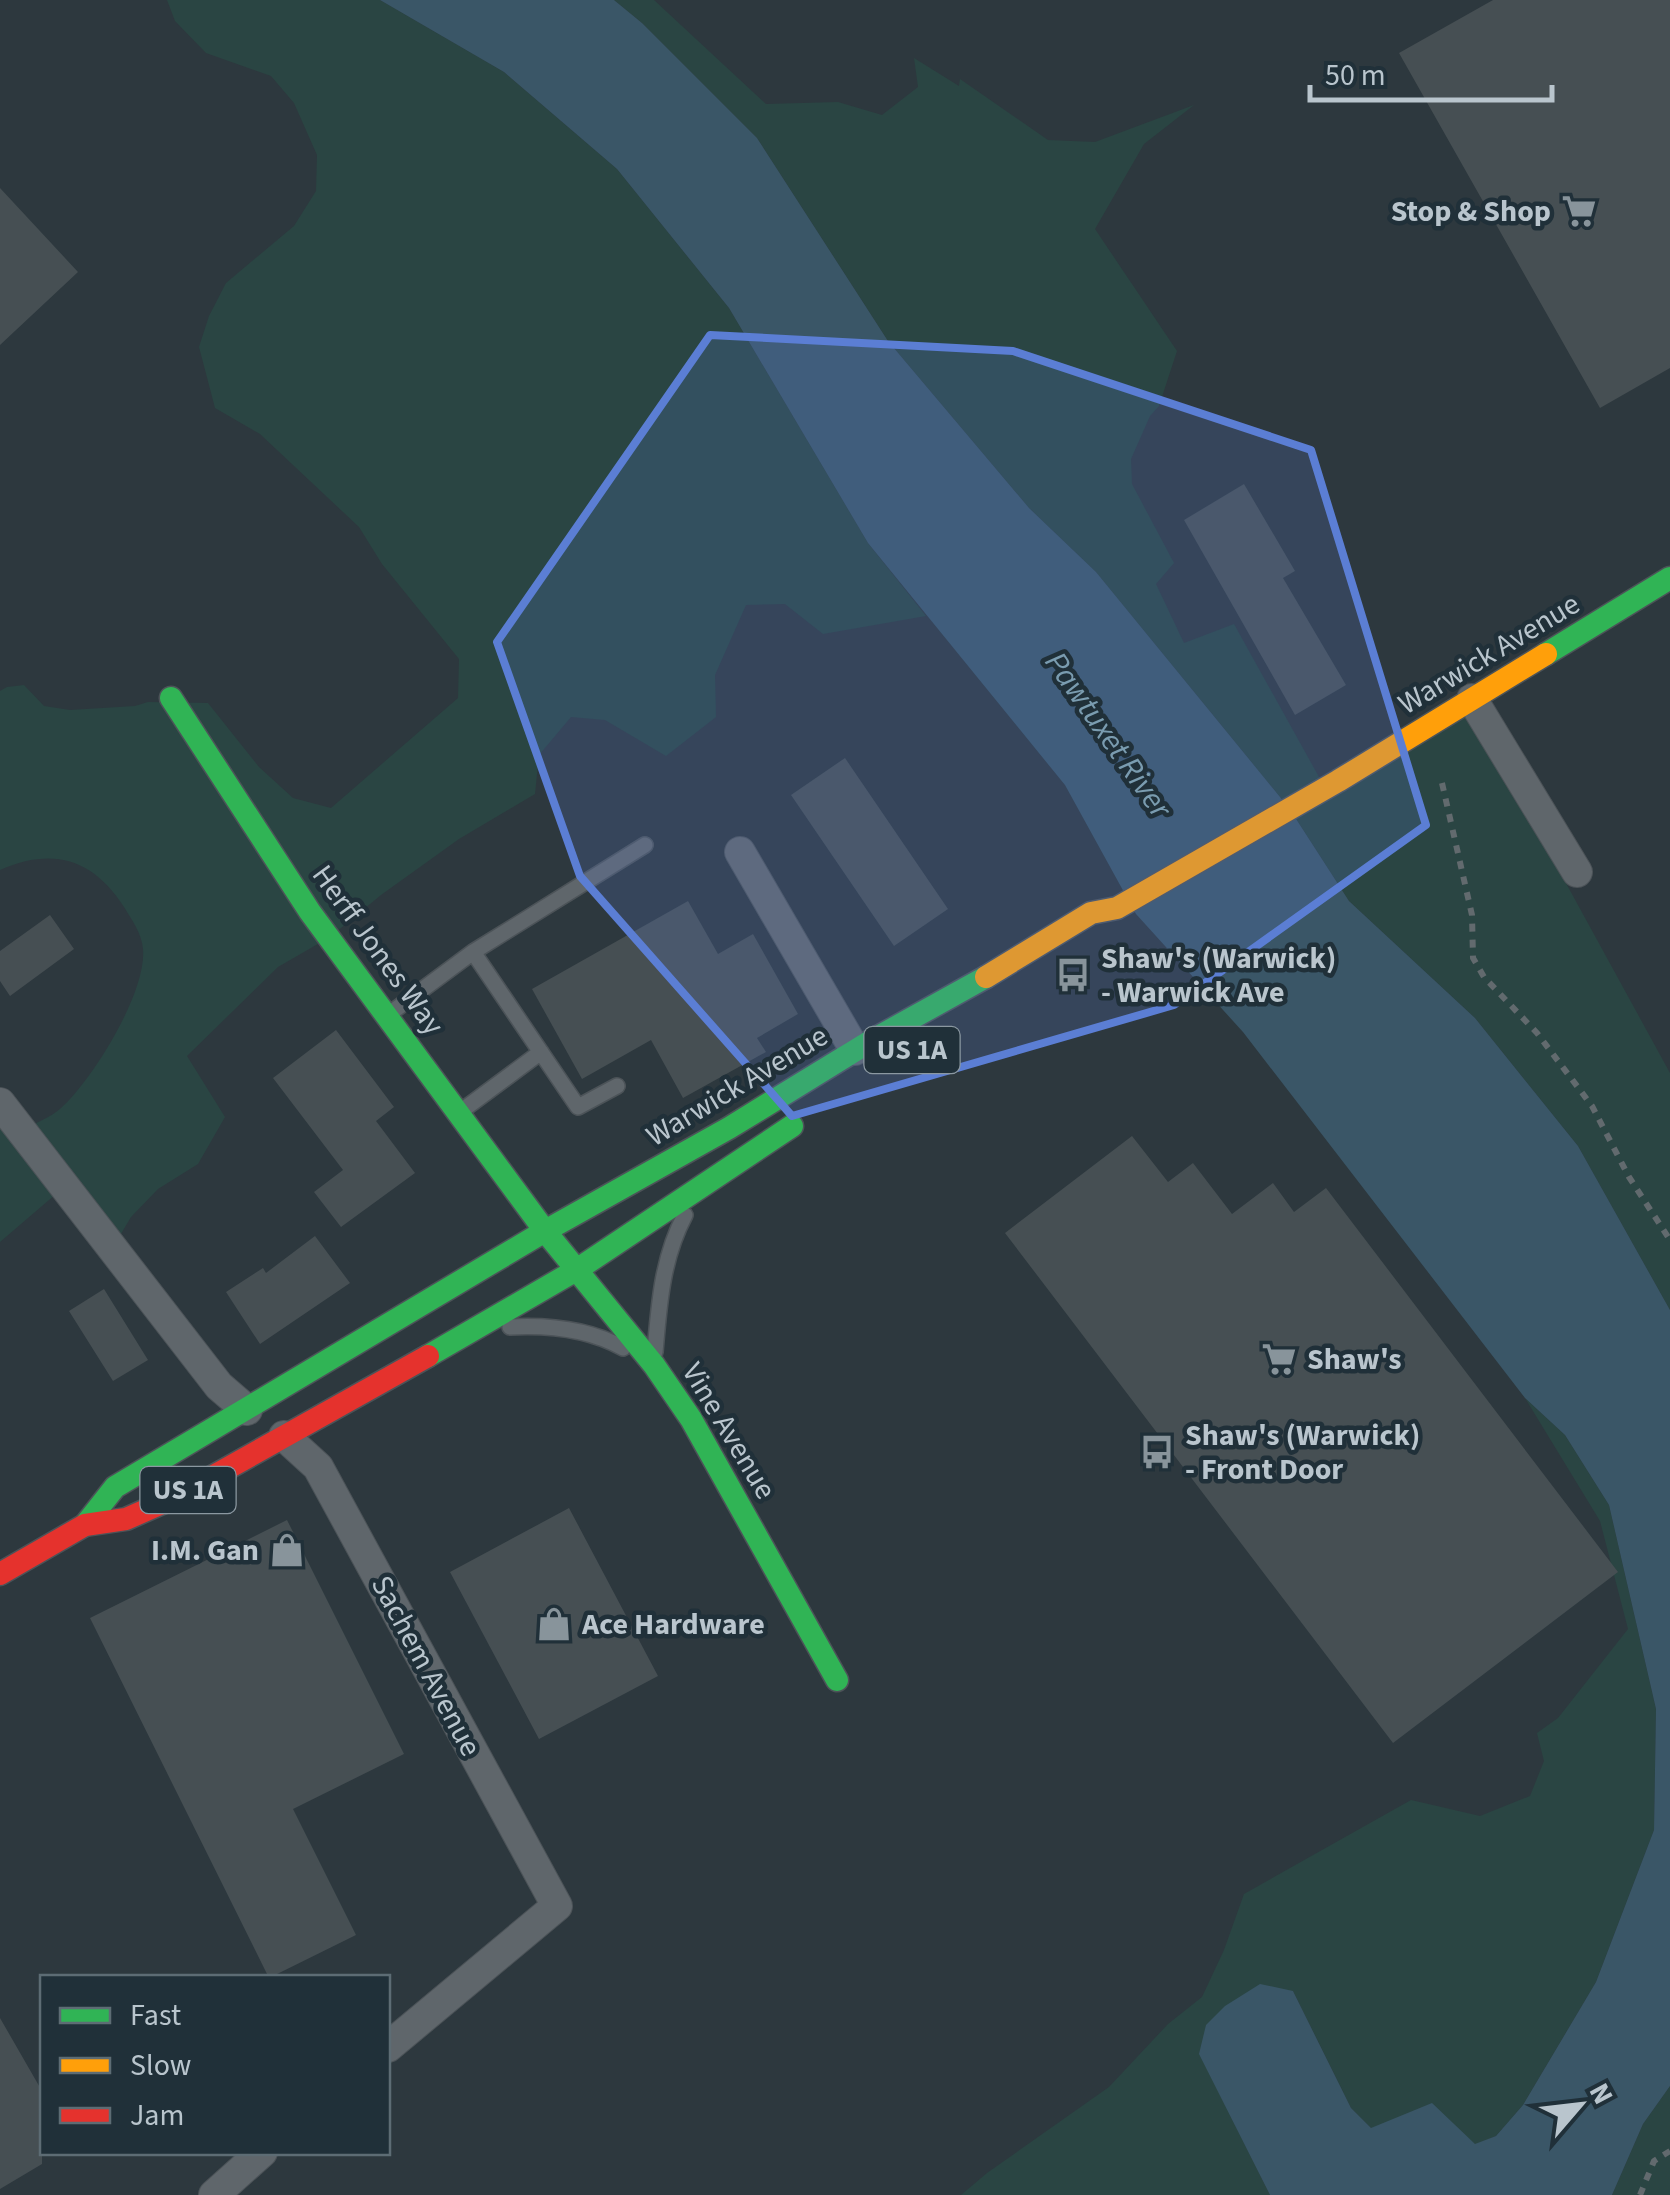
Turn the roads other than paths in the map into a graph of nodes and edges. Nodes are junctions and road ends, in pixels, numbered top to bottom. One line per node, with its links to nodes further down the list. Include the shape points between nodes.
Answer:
1 (1670, 578): 3 (main road, Warwick Avenue)
2 (171, 698): 10 (main road, Herff Jones Way, via 310,912)
3 (1472, 699): 6 (street); 7 (main road, Warwick Avenue)
4 (645, 844): 8 (lane)
5 (740, 852): 11 (street)
6 (1577, 872)
7 (1121, 906): 9 (main road, US 1A, via 1103,930); 11 (main road, Warwick Avenue / US 1A, via 1092,912)
8 (474, 952): 10 (lane); 12 (lane)
9 (985, 1003)
10 (387, 1015): 15 (main road, Herff Jones Way)
11 (855, 1050): 18 (main road, Warwick Avenue / US 1A)
12 (541, 1052): 13 (lane, via 578,1107); 15 (lane)
13 (617, 1086)
14 (0, 1103): 22 (street, via 219,1386)
15 (459, 1113): 18 (main road, Herff Jones Way)
16 (808, 1116): 17 (main road, Warwick Avenue / US 1A)
17 (701, 1186): 19 (main road, Warwick Avenue / US 1A); 21 (lane, via 671,1240)
18 (545, 1230): 19 (main road, Vine Avenue); 22 (main road, Warwick Avenue / US 1A)
19 (578, 1269): 20 (main road, Warwick Avenue / US 1A); 21 (main road, Vine Avenue)
20 (476, 1328): 21 (lane, via 544,1325 608,1340); 23 (main road, Warwick Avenue / US 1A)
21 (654, 1365): 26 (main road, Vine Avenue, via 691,1418)
22 (247, 1410): 24 (main road, Warwick Avenue / US 1A, via 114,1487)
23 (284, 1436): 24 (main road, Warwick Avenue / US 1A, via 178,1496 126,1518); 27 (street, Sachem Avenue, via 318,1466 556,1906)
24 (85, 1525): 25 (main road, Warwick Avenue / US 1A)
25 (0, 1574)
26 (836, 1680)
27 (390, 2045)
28 (259, 2155): 29 (street)
29 (214, 2195)

